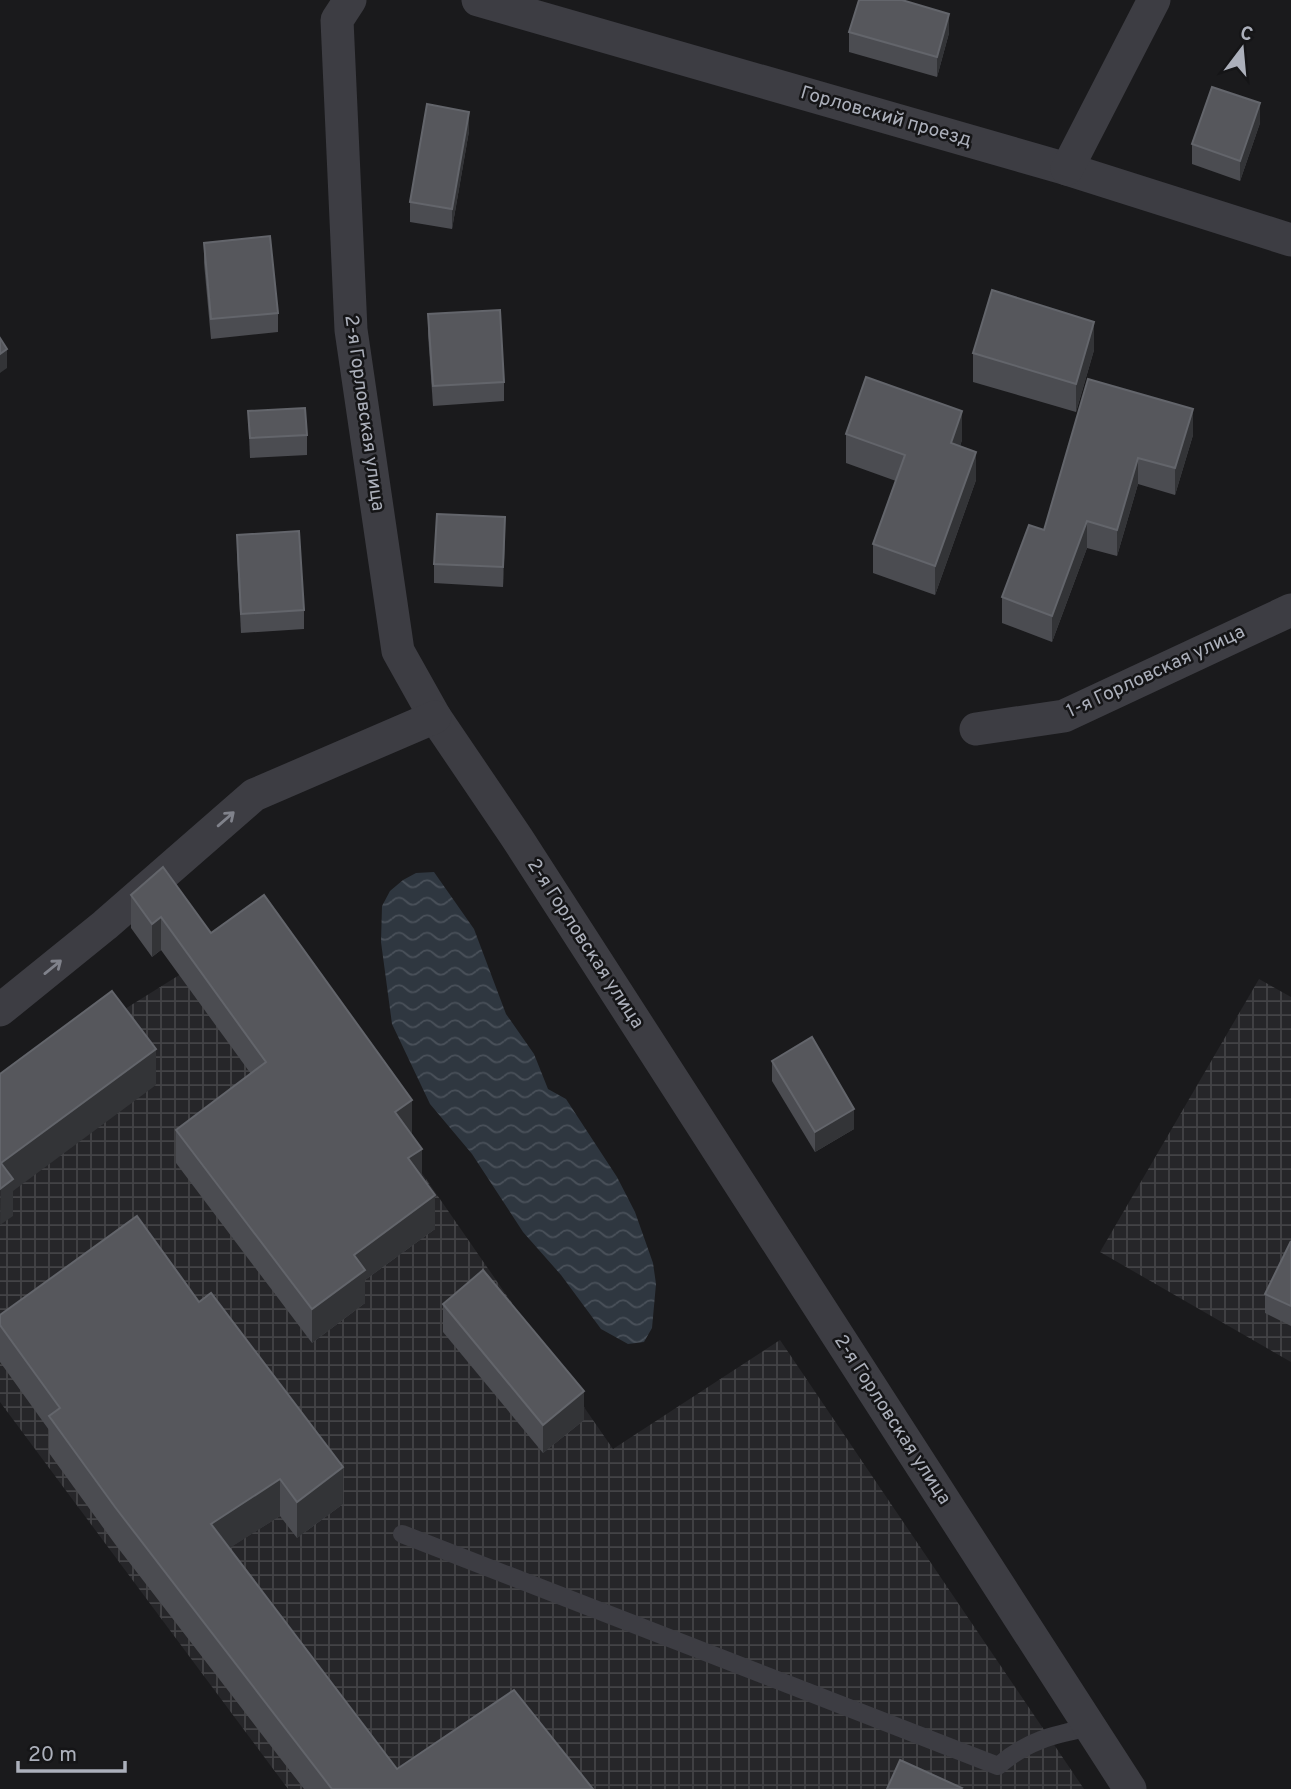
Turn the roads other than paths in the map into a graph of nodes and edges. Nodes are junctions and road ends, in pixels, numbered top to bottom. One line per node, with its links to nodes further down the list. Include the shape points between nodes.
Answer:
1 (350, 0): 7 (street, 2-я Горловская улица, via 337,20 351,330 398,651)
2 (478, 0): 4 (street, Горловский проезд)
3 (1154, 0): 4 (street)
4 (1067, 169): 5 (street, Горловский проезд)
5 (1291, 240)
6 (1291, 610): 8 (street, 1-я Горловская улица, via 1064,716)
7 (435, 717): 9 (street, one-way to 7, via 254,795); 11 (street, 2-я Горловская улица)
8 (976, 729)
9 (0, 1010)
10 (402, 1534): 11 (lane, via 998,1766 1018,1748)
11 (1091, 1727): 12 (street, 2-я Горловская улица)
12 (1130, 1789)

